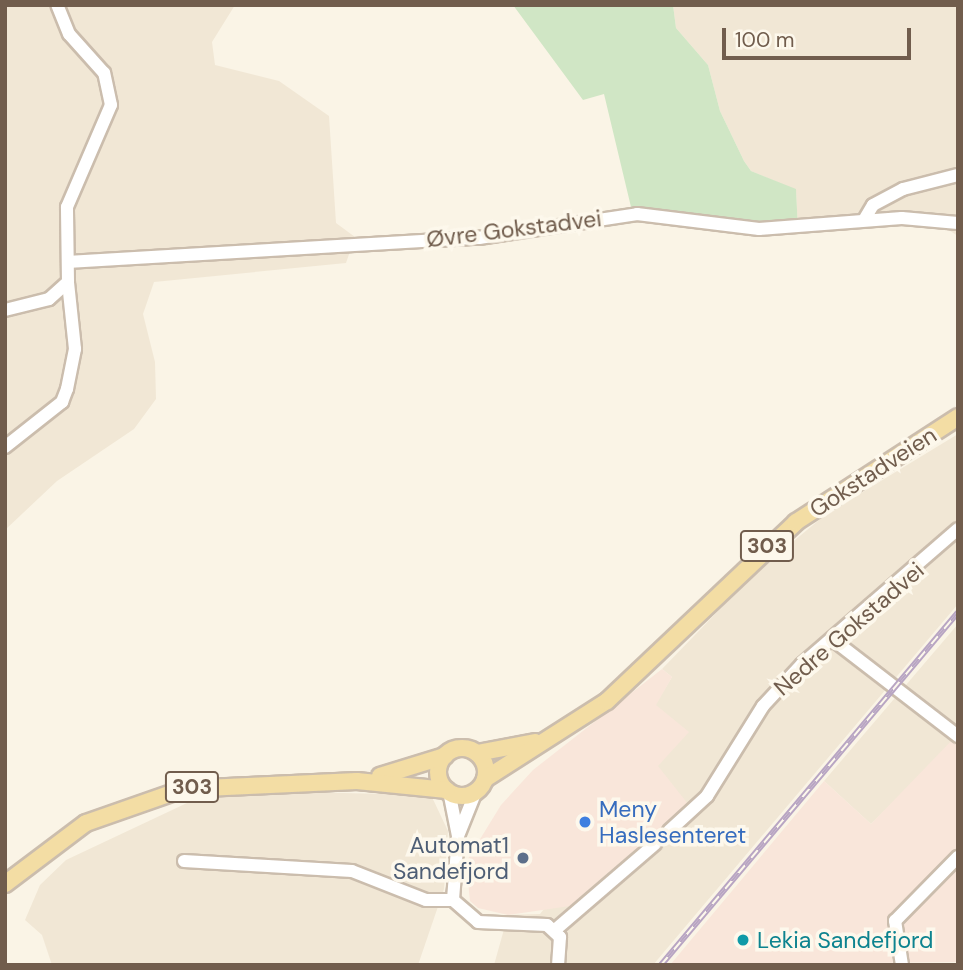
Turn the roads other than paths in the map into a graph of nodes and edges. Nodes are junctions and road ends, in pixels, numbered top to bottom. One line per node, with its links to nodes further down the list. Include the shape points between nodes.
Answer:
1 (57, 5): 5 (street, via 69,34 103,73 110,92 94,153 67,207)
2 (958, 175): 3 (street, via 903,190 873,205)
3 (864, 220): 4 (street, Øvre Gokstadvei); 5 (street, Øvre Gokstadvei, via 759,229 637,214 479,238)
4 (958, 223)
5 (69, 262): 6 (street)
6 (68, 282): 7 (street, via 49,299); 9 (street, via 75,349 67,389 62,402)
7 (5, 310)
8 (958, 417): 12 (main road, Gokstadveien / 303, via 775,539)
9 (5, 447)
10 (958, 529): 11 (street, Nedre Gokstadvei)
11 (832, 639): 13 (street); 19 (street, Nedre Gokstadvei, via 763,706 713,789)
12 (607, 701): 14 (main road, Gokstadveien / 303, via 522,747); 17 (main road, Gokstadveien / 303)
13 (955, 728)
14 (477, 753): 15 (main road, 303, via 457,748); 17 (main road)
15 (444, 756): 16 (main road, 303, via 424,767); 18 (main road, via 439,775)
16 (357, 781): 18 (main road, 303); 22 (main road, 303, via 228,783 174,790 105,813)
17 (481, 785): 18 (main road, 303); 20 (street)
18 (448, 791): 20 (street)
19 (669, 831)
20 (458, 836): 27 (street)
21 (655, 844): 28 (street)
22 (43, 854): 25 (main road, 303); 26 (main road, 303)
23 (958, 857): 30 (street, via 895,921)
24 (184, 861): 27 (street, via 352,871 426,900)
25 (5, 884)
26 (5, 898)
27 (453, 900): 28 (street, via 478,922 539,923)
28 (555, 930): 29 (street, via 561,945)
29 (558, 965)
30 (902, 965)

